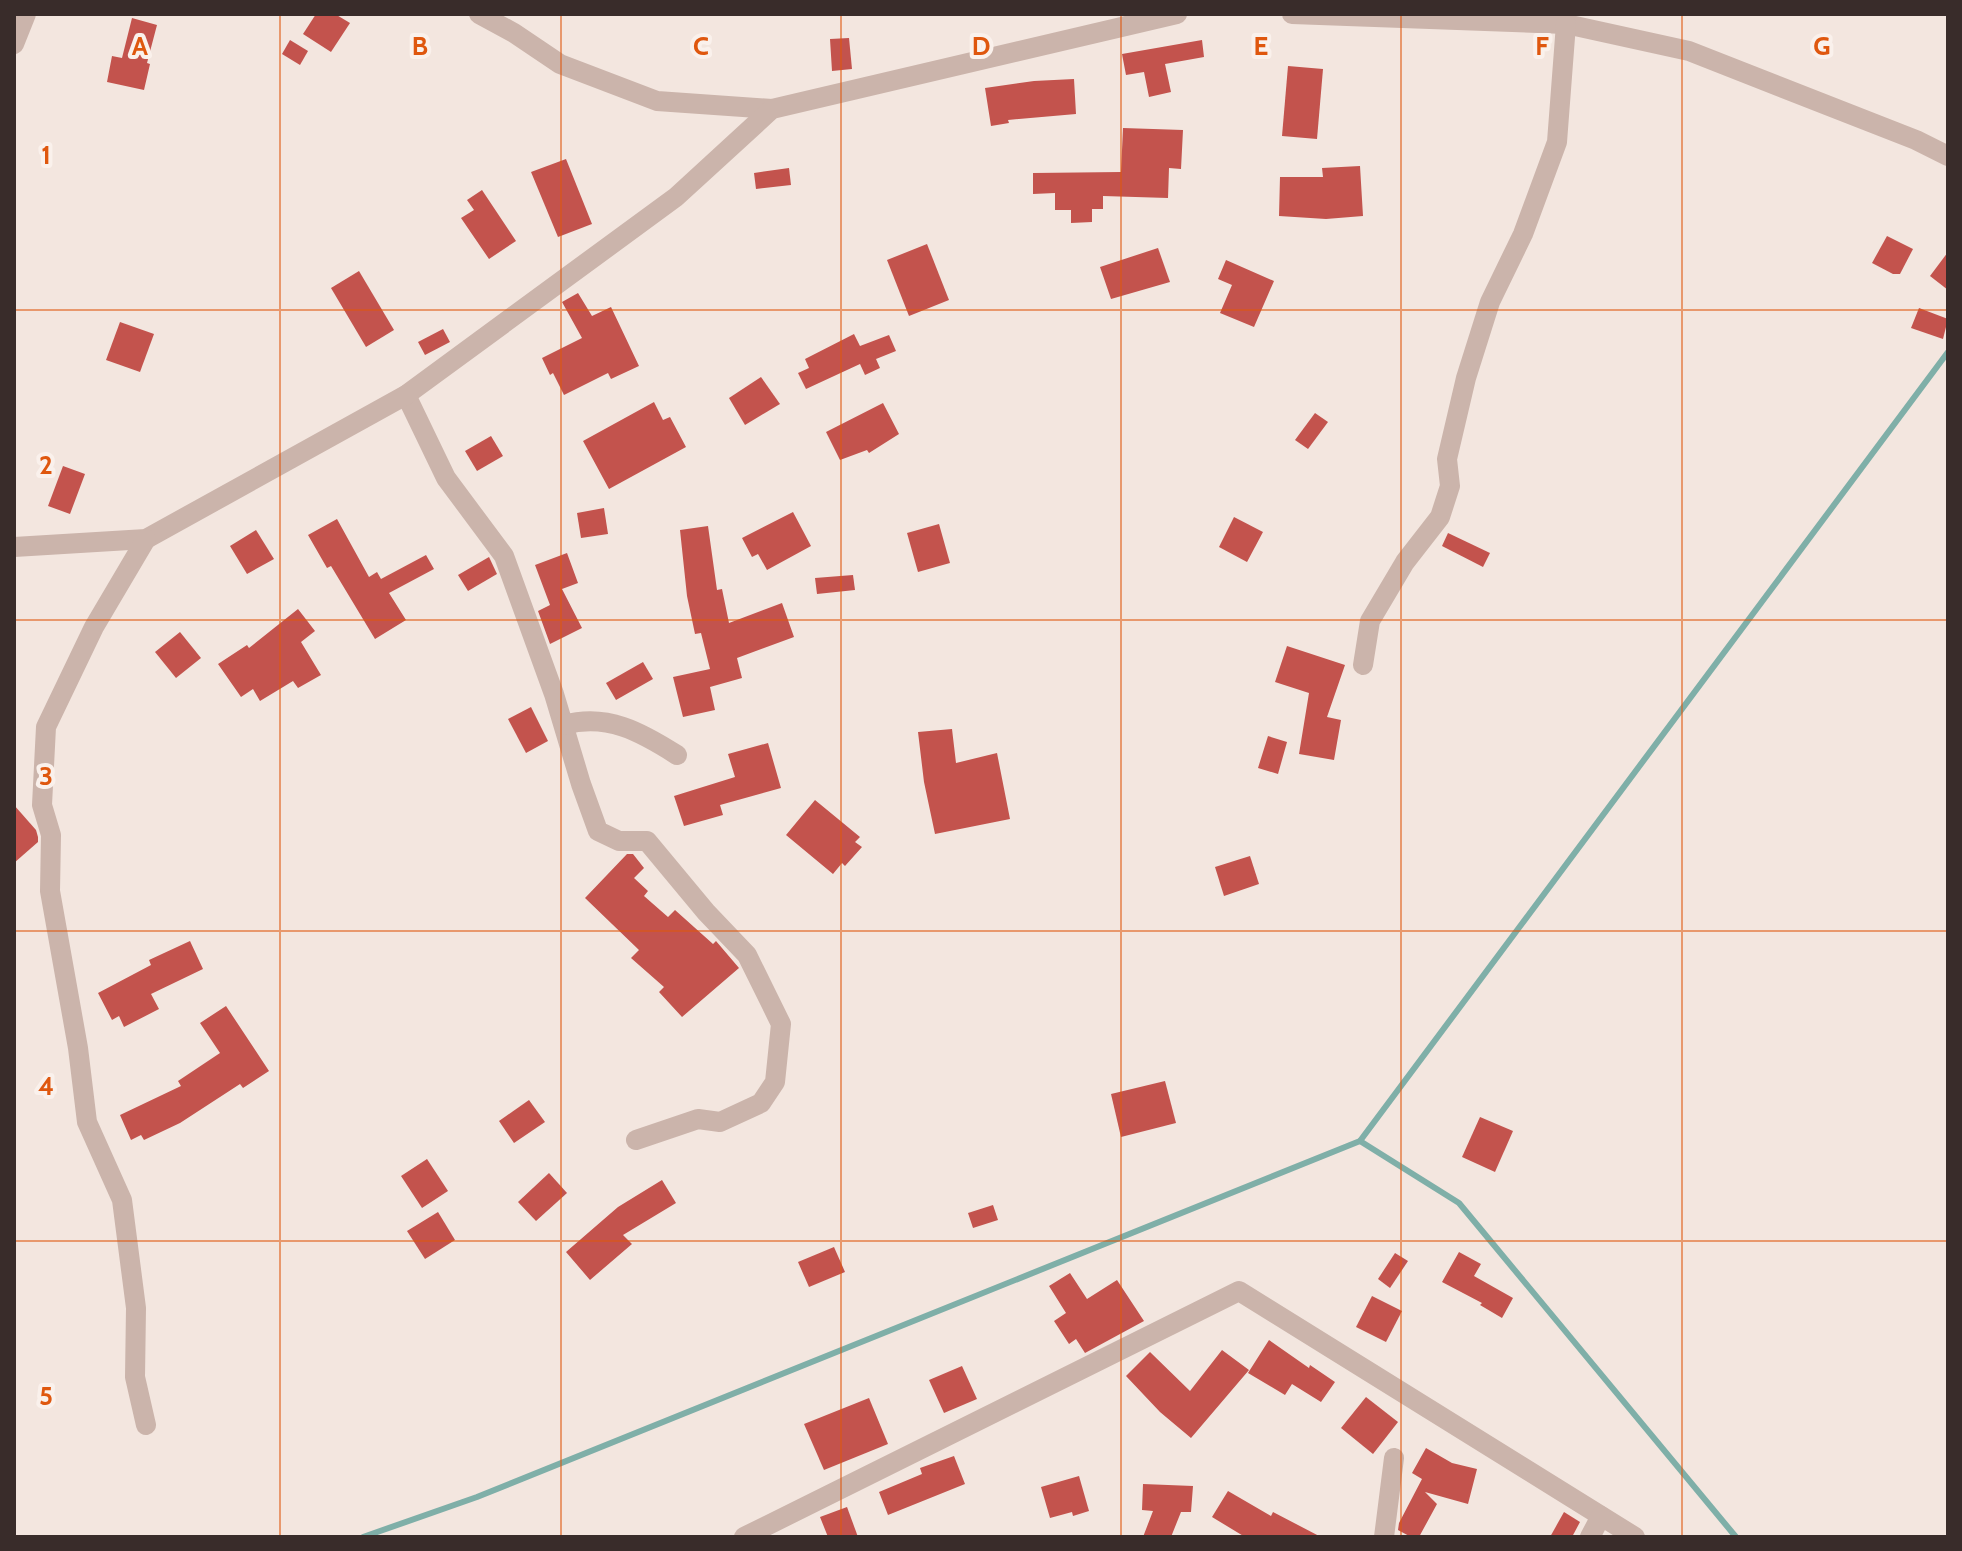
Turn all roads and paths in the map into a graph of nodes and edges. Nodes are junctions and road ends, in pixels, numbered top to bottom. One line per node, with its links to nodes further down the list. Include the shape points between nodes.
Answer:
1 (26, 14): 7 (street)
2 (479, 14): 8 (street, via 560,64 657,101)
3 (1177, 14): 8 (street)
4 (1292, 14): 6 (street)
5 (1595, 22): 6 (street); 9 (street, via 1689,51)
6 (1566, 24): 13 (street, via 1557,142 1523,234 1490,302 1466,378 1447,459 1450,486 1440,517 1370,621)
7 (14, 44)
8 (772, 109): 10 (street, via 676,197)
9 (1948, 156)
10 (406, 395): 11 (street); 14 (street, via 446,478 504,556)
11 (146, 539): 12 (street); 17 (street, via 94,627 46,727 42,805 51,835 50,891 87,1122 122,1200 136,1308 135,1377)
12 (14, 547)
13 (1363, 665)
14 (564, 725): 15 (street, via 605,720 645,734); 16 (street, via 598,831 619,841 647,841 747,955 781,1024 775,1082 761,1103 720,1122 698,1119)
15 (677, 755)
16 (636, 1140)
17 (146, 1425)
18 (1394, 1458): 21 (street)
19 (1601, 1516): 20 (street, via 1239,1291); 22 (street); 23 (street)
20 (744, 1537)
21 (1384, 1537)
22 (1590, 1537)
23 (1635, 1537)

